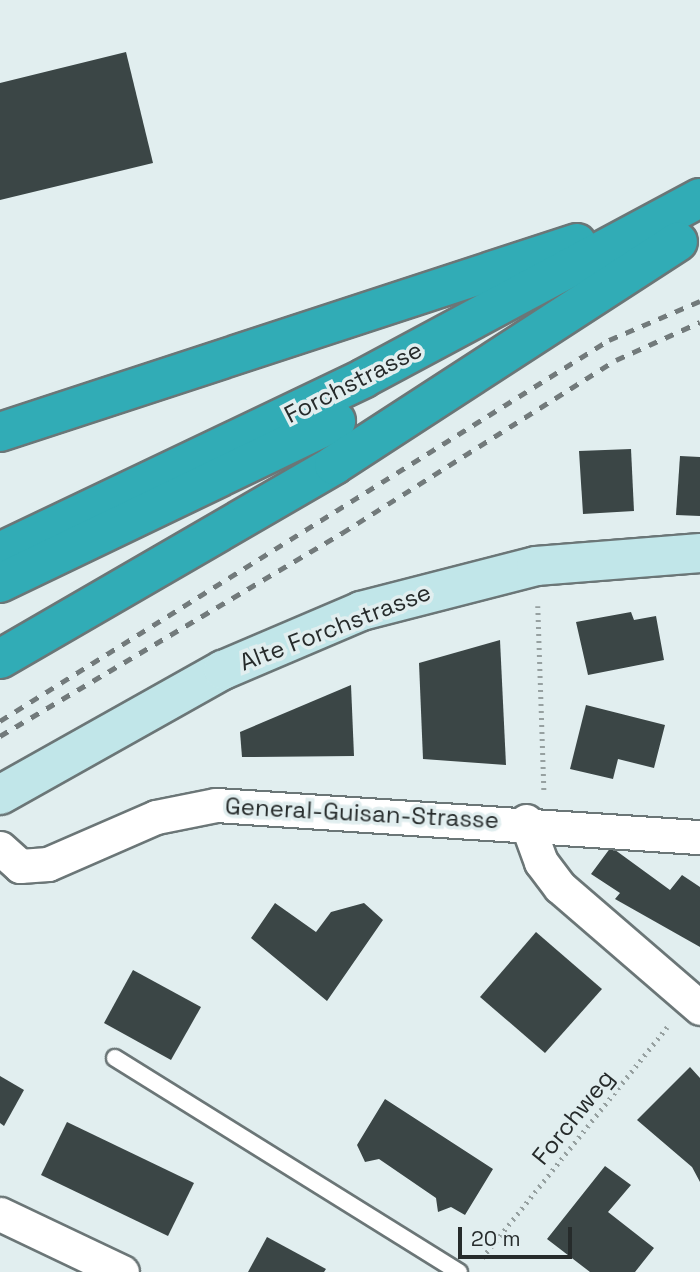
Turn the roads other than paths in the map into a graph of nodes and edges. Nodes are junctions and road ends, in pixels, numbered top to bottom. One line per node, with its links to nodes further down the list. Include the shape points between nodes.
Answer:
1 (691, 219): 2 (highway); 3 (highway, Forchstrasse); 5 (highway, Forchstrasse, via 380,399); 6 (highway, via 334,466)
2 (0, 432)
3 (0, 552)
4 (700, 554): 7 (street, Alte Forchstrasse, via 536,566 362,611 222,670)
5 (0, 583)
6 (0, 659)
7 (0, 794)
8 (536, 822): 9 (street, General-Guisan-Strasse); 10 (street, General-Guisan-Strasse, via 216,805 156,817 48,864 20,866); 11 (street, via 541,862 560,887)
9 (700, 837)
10 (0, 848)
11 (695, 1004)
12 (115, 1058): 15 (lane)
13 (0, 1214): 14 (street)
14 (122, 1272)
15 (459, 1272)

